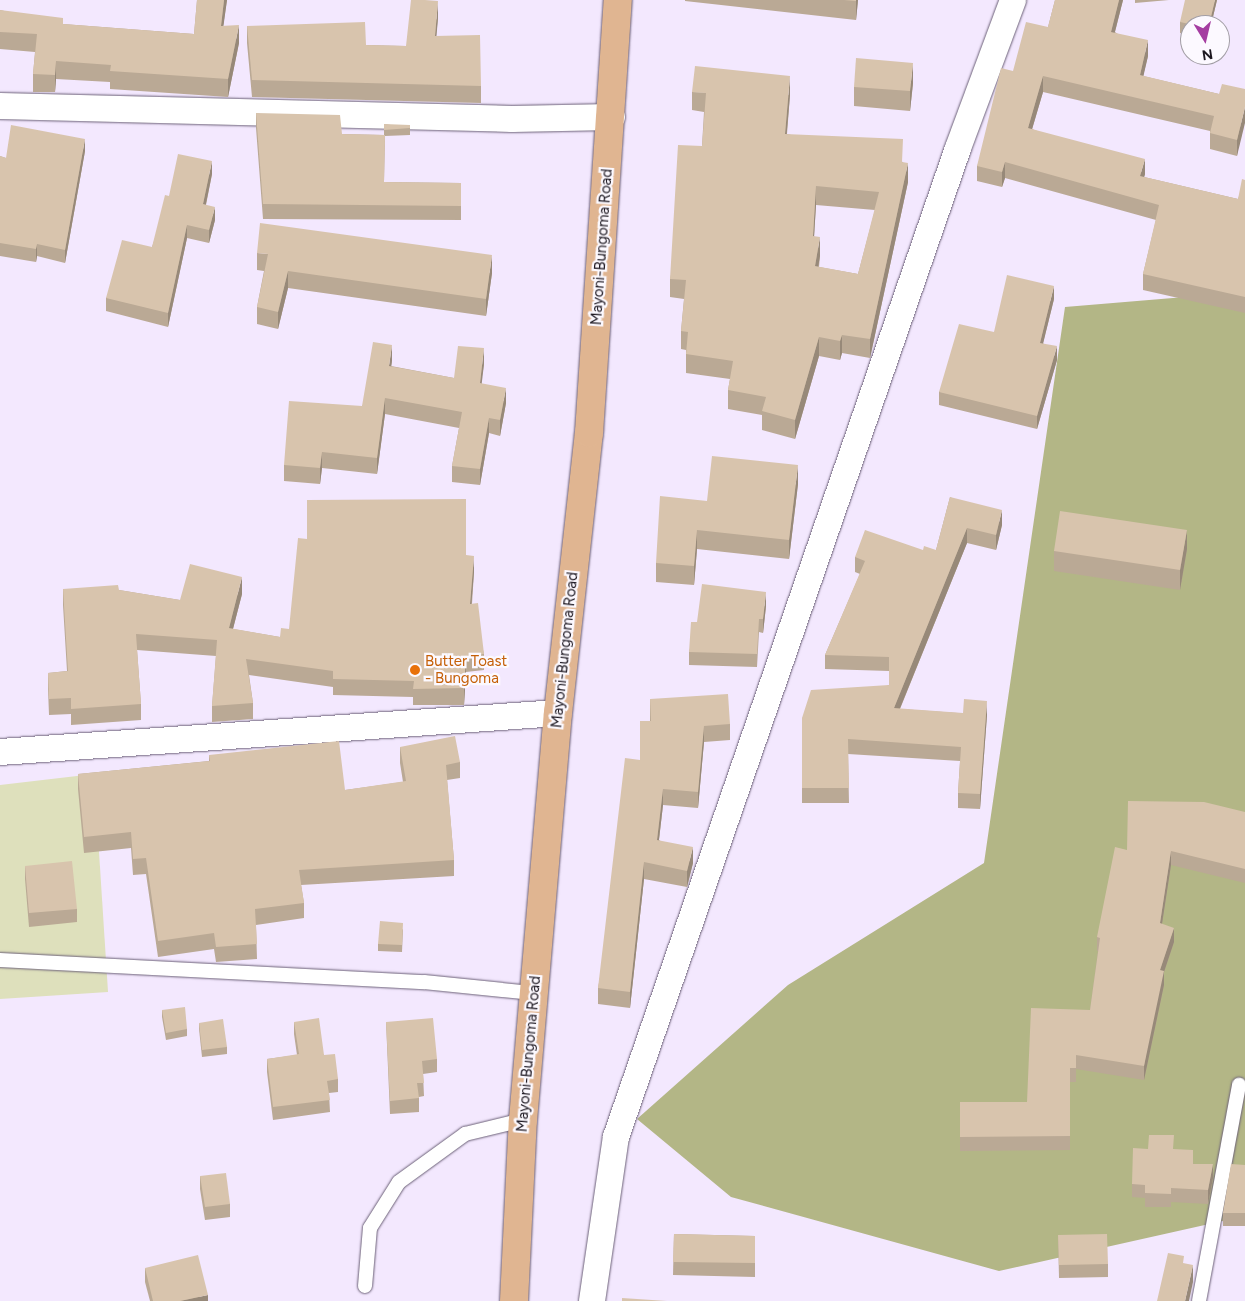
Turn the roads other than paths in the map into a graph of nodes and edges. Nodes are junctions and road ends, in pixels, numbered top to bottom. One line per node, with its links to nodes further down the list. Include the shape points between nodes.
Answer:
1 (618, 0): 4 (main road, Mayoni-Bungoma Road)
2 (1013, 0): 13 (street, via 958,148 616,1137)
3 (0, 106): 4 (street, via 512,119)
4 (612, 117): 5 (main road, Mayoni-Bungoma Road, via 589,433)
5 (558, 713): 6 (street); 8 (main road, Mayoni-Bungoma Road)
6 (0, 752)
7 (0, 960): 8 (lane, via 424,982)
8 (534, 993): 10 (main road, Mayoni-Bungoma Road)
9 (1240, 1085): 14 (lane)
10 (523, 1120): 11 (lane, via 465,1134 399,1182 370,1228); 12 (main road, Mayoni-Bungoma Road)
11 (365, 1286)
12 (514, 1301)
13 (592, 1301)
14 (1199, 1301)

